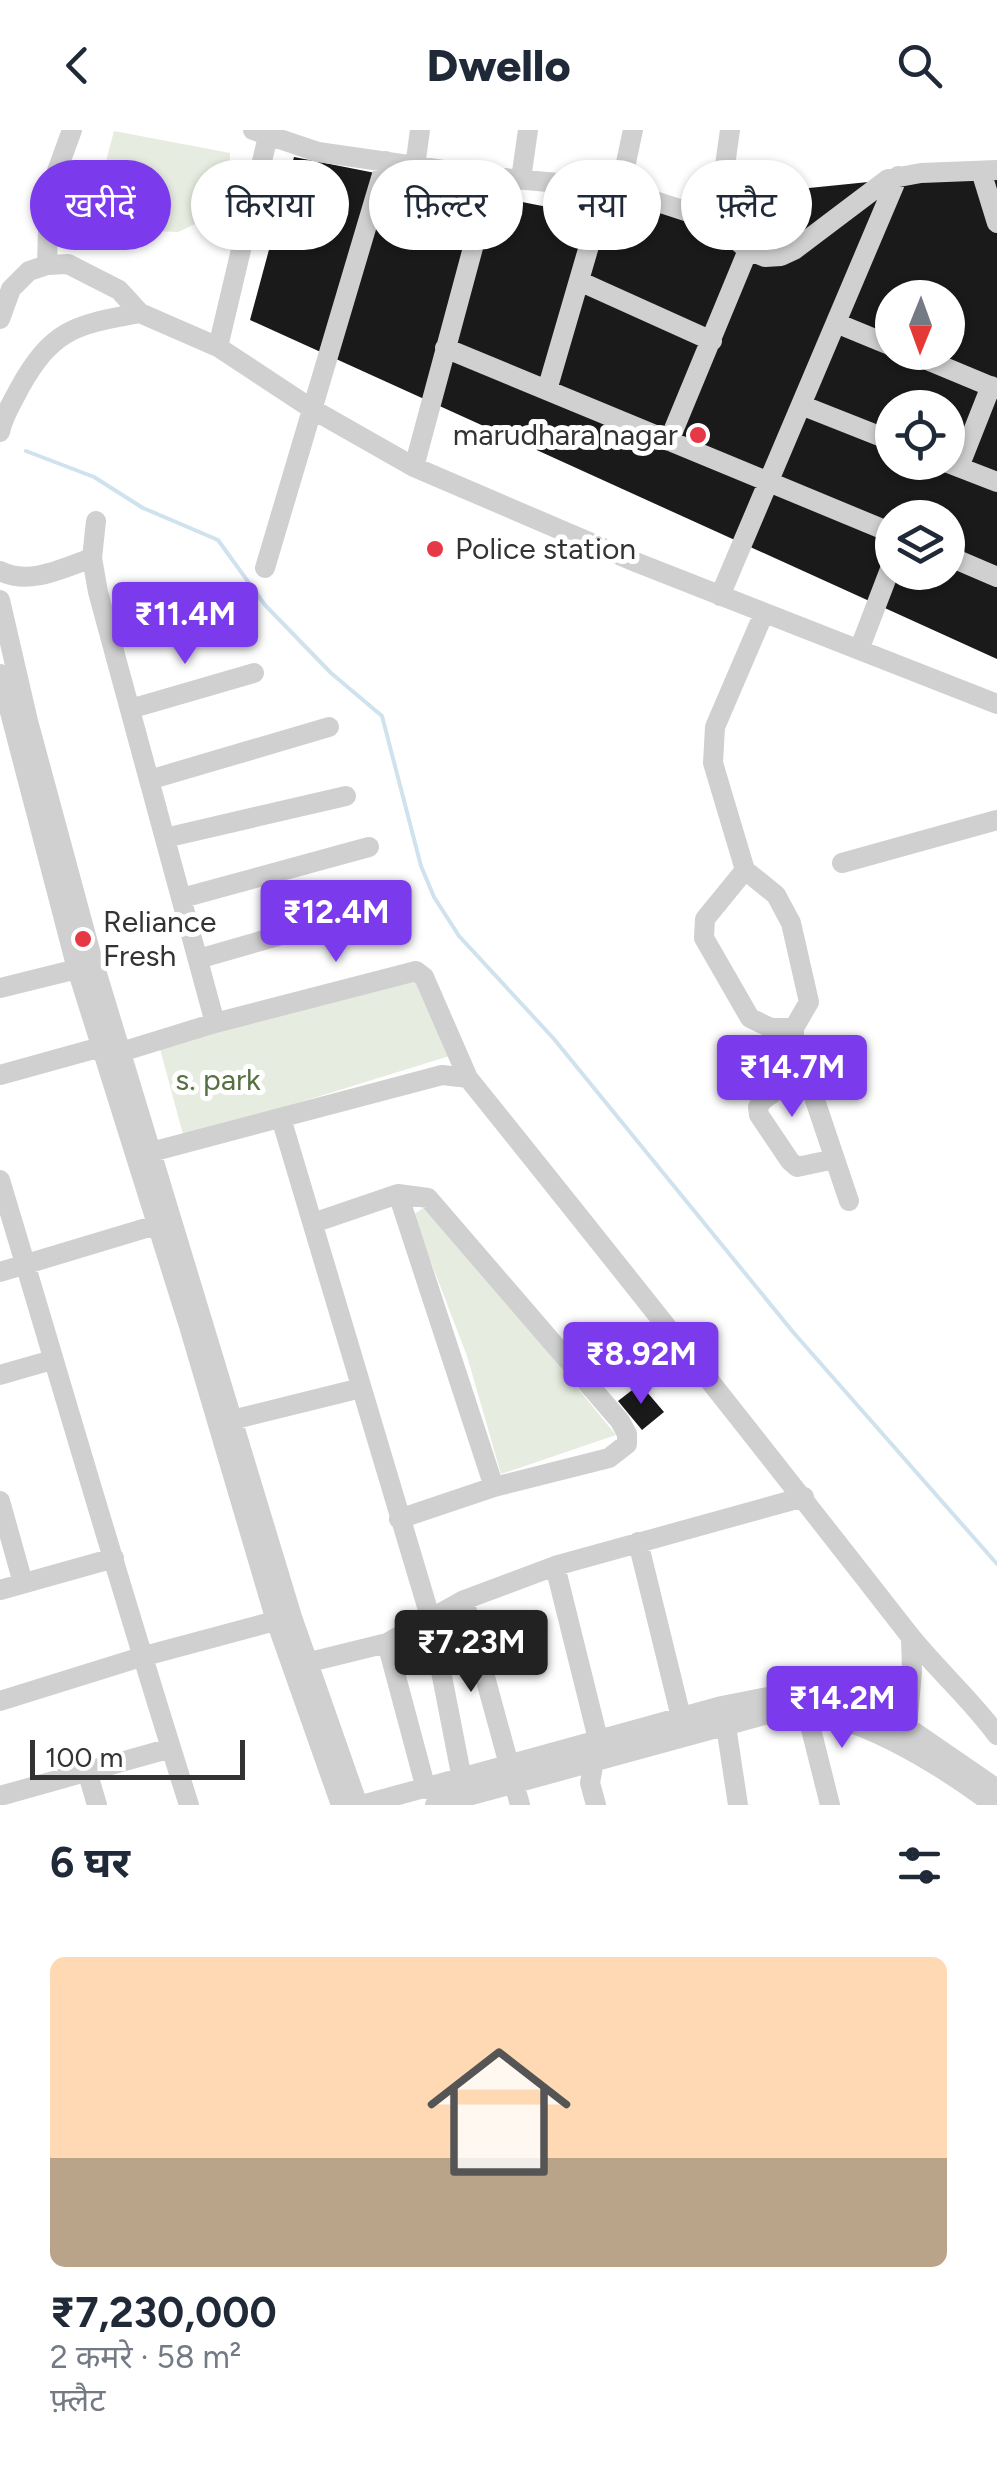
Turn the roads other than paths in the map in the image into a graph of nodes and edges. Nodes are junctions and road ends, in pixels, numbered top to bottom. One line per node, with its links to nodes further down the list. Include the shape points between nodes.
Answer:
1 (72, 130): 23 (street, via 50,194)
2 (321, 130): 8 (street)
3 (420, 130): 10 (street)
4 (528, 130): 13 (street)
5 (632, 130): 11 (street)
6 (730, 130): 12 (street)
7 (261, 133): 8 (street); 30 (street)
8 (318, 152): 9 (street)
9 (372, 160)
10 (416, 160)
11 (626, 160)
12 (726, 160)
13 (523, 166)
14 (989, 171): 15 (street); 17 (street)
15 (898, 176): 18 (street); 27 (street)
16 (369, 219): 36 (street)
17 (997, 223)
18 (812, 236)
19 (472, 250): 31 (street)
20 (589, 250): 24 (street)
21 (748, 250): 22 (street, via 765,258); 29 (street)
22 (794, 250)
23 (47, 264): 25 (street, via 96,276); 26 (street, via 12,288)
24 (579, 281): 29 (street); 34 (street)
25 (140, 313): 30 (street); 37 (street, via 68,330 40,354)
26 (0, 319)
27 (836, 323): 28 (street); 35 (street)
28 (875, 339)
29 (712, 341): 39 (street)
30 (218, 347): 36 (street)
31 (445, 348): 34 (street); 41 (street)
32 (951, 370): 33 (street)
33 (994, 388): 40 (street)
34 (546, 390): 39 (street)
35 (801, 405): 38 (street); 43 (street)
36 (312, 409): 41 (street); 49 (street)
37 (1, 418)
38 (875, 434)
39 (669, 440): 43 (street)
40 (965, 442)
41 (414, 468): 53 (street)
42 (965, 470): 44 (street)
43 (768, 482): 46 (street); 53 (street)
44 (997, 482)
45 (96, 522): 47 (street)
46 (875, 526)
47 (92, 558): 50 (street, via 42,576); 60 (street)
48 (965, 563): 51 (street)
49 (266, 568)
50 (0, 571)
51 (997, 577)
52 (882, 590): 56 (street)
53 (720, 596): 55 (street)
54 (0, 600): 76 (street)
55 (764, 613): 56 (street); 68 (street, via 712,744)
56 (859, 650): 59 (street)
57 (254, 672): 60 (street)
58 (0, 674): 72 (street)
59 (997, 704)
60 (130, 709): 62 (street)
61 (328, 727): 62 (street)
62 (150, 780): 65 (street)
63 (346, 796): 65 (street)
64 (997, 820): 67 (street)
65 (165, 838): 69 (street)
66 (369, 847): 69 (street)
67 (842, 863)
68 (745, 870): 75 (street, via 776,895 791,923 809,1002); 75 (street, via 705,919 704,938 750,1018 771,1028)
69 (182, 898): 71 (street)
70 (390, 904): 71 (street)
71 (198, 959): 74 (street)
72 (77, 970): 73 (street); 76 (street)
73 (0, 988)
74 (215, 1023): 76 (street); 79 (street, via 416,971)
75 (794, 1028): 77 (street)
76 (111, 1050): 78 (street); 81 (street)
77 (805, 1070): 82 (street); 82 (street, via 763,1100 758,1115 797,1167)
78 (0, 1075)
79 (468, 1078): 80 (street, via 442,1076); 95 (street)
80 (281, 1118): 81 (street); 86 (street)
81 (144, 1154): 87 (street); 93 (street)
82 (835, 1159): 85 (street)
83 (0, 1180): 88 (street)
84 (398, 1194): 86 (street); 94 (street); 94 (street, via 428,1198 627,1434 627,1444 609,1458)
85 (849, 1201)
86 (313, 1223): 92 (street)
87 (156, 1225): 88 (street); 93 (street)
88 (26, 1265): 89 (street); 90 (street)
89 (0, 1272)
90 (52, 1360): 91 (street); 99 (street)
91 (0, 1375)
92 (361, 1388): 93 (street); 97 (street)
93 (225, 1421): 104 (street)
94 (494, 1488): 97 (street)
95 (804, 1497): 98 (street); 106 (street)
96 (0, 1501): 101 (street)
97 (399, 1519): 105 (street)
98 (638, 1542): 100 (street); 113 (street)
99 (114, 1558): 101 (street); 108 (street)
100 (555, 1566): 103 (street); 116 (street)
101 (23, 1583): 102 (street)
102 (0, 1590)
103 (464, 1600): 105 (street); 120 (street)
104 (284, 1619): 108 (street); 109 (street); 127 (street)
105 (430, 1620): 107 (street); 121 (street)
106 (911, 1637): 114 (street); 115 (street)
107 (387, 1642): 109 (street); 124 (street)
108 (141, 1658): 111 (street); 117 (street)
109 (310, 1662): 128 (street)
110 (807, 1699): 112 (street, via 776,1693); 114 (street, via 847,1696); 122 (street); 132 (street)
111 (0, 1701)
112 (724, 1716): 113 (street); 118 (street); 131 (street)
113 (681, 1717): 116 (street)
114 (907, 1727): 122 (street)
115 (997, 1735)
116 (598, 1738): 118 (street); 120 (street)
117 (171, 1748): 119 (street); 126 (street)
118 (595, 1760): 120 (street); 130 (street, via 590,1782)
119 (87, 1772): 123 (street); 125 (street)
120 (510, 1775): 121 (street); 124 (street); 129 (street)
121 (462, 1779): 124 (street)
122 (984, 1791): 133 (street)
123 (15, 1797)
124 (431, 1797): 128 (street)
125 (98, 1805)
126 (189, 1805)
127 (341, 1805)
128 (360, 1805)
129 (520, 1805)
130 (596, 1805)
131 (738, 1805)
132 (830, 1805)
133 (994, 1805)

